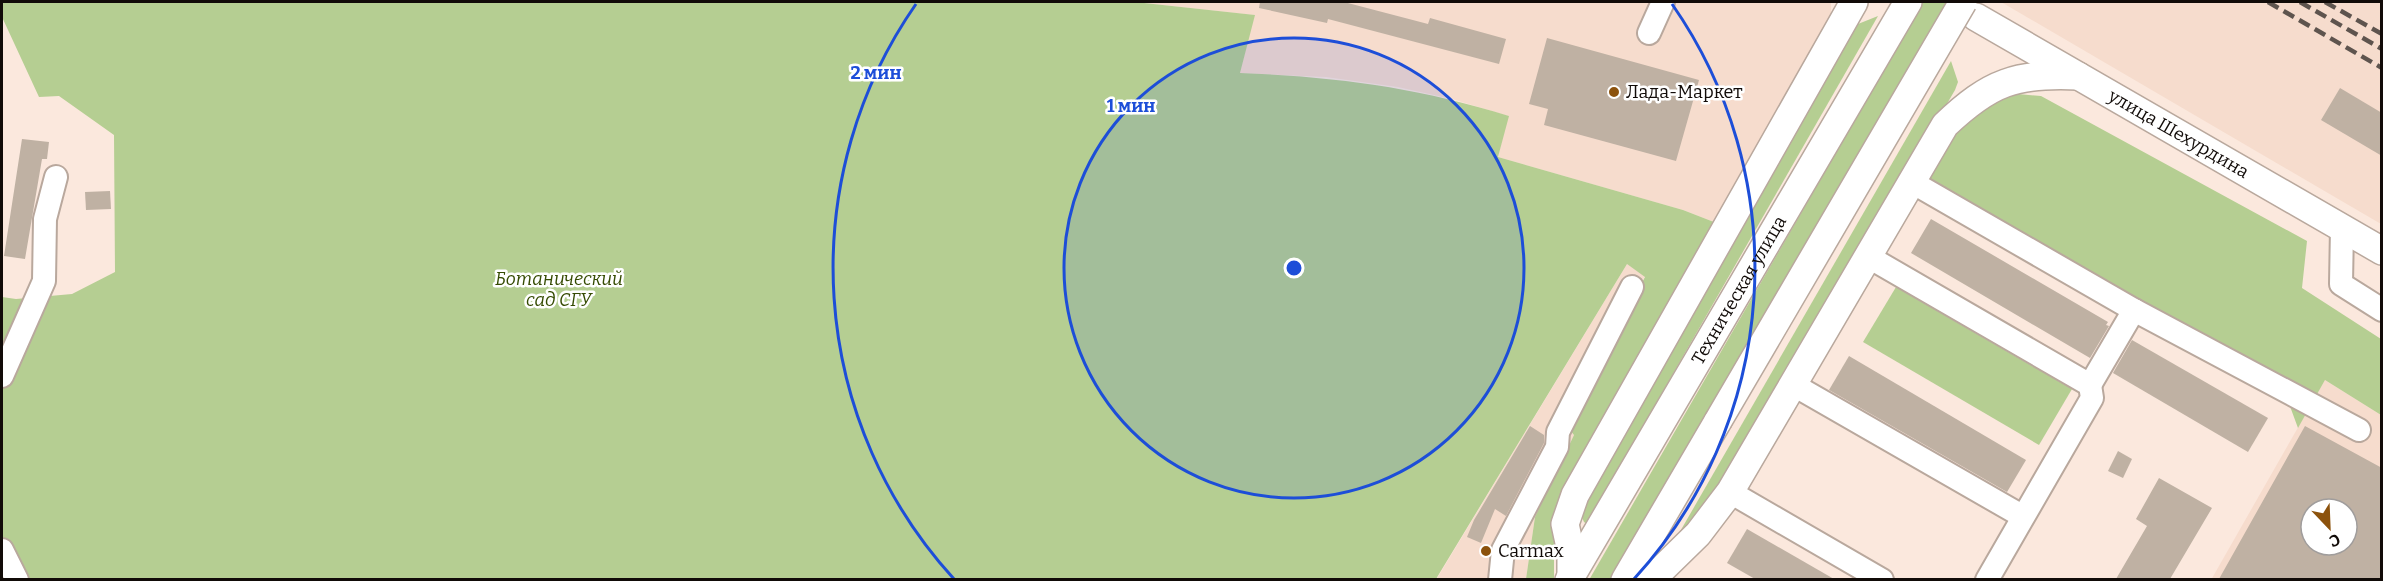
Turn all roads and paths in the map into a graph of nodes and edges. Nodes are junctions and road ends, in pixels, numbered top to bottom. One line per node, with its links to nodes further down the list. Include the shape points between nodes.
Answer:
1 (1663, 2): 5 (lane)
2 (1854, 2): 22 (main road, via 1575,495 1565,524 1571,552)
3 (1908, 2): 22 (main road, Техническая улица)
4 (1970, 9): 6 (main road, улица Шехурдина); 25 (main road, bridge)
5 (1649, 33)
6 (2078, 75): 8 (main road, via 2044,74 2012,79 1986,91 1945,125); 9 (main road, улица Шехурдина)
7 (56, 177): 15 (lane, via 45,219 44,281)
8 (1910, 181): 11 (main road); 13 (lane)
9 (2342, 228): 10 (main road, улица Шехурдина); 14 (lane, via 2341,284)
10 (2382, 251)
11 (1867, 256): 16 (main road); 17 (lane)
12 (1632, 287): 24 (lane, via 1558,432 1557,447 1503,550)
13 (2134, 310): 17 (lane); 18 (lane)
14 (2382, 310)
15 (2, 376)
16 (1792, 384): 19 (main road); 20 (lane)
17 (2090, 386): 20 (lane, via 2092,398)
18 (2359, 430)
19 (1730, 492): 26 (main road, via 1698,534); 27 (lane)
20 (2022, 516): 28 (lane)
21 (2, 550): 23 (lane)
22 (1570, 578)
23 (16, 579)
24 (1500, 579)
25 (1625, 579)
26 (1651, 579)
27 (1882, 579)
28 (1988, 579)

